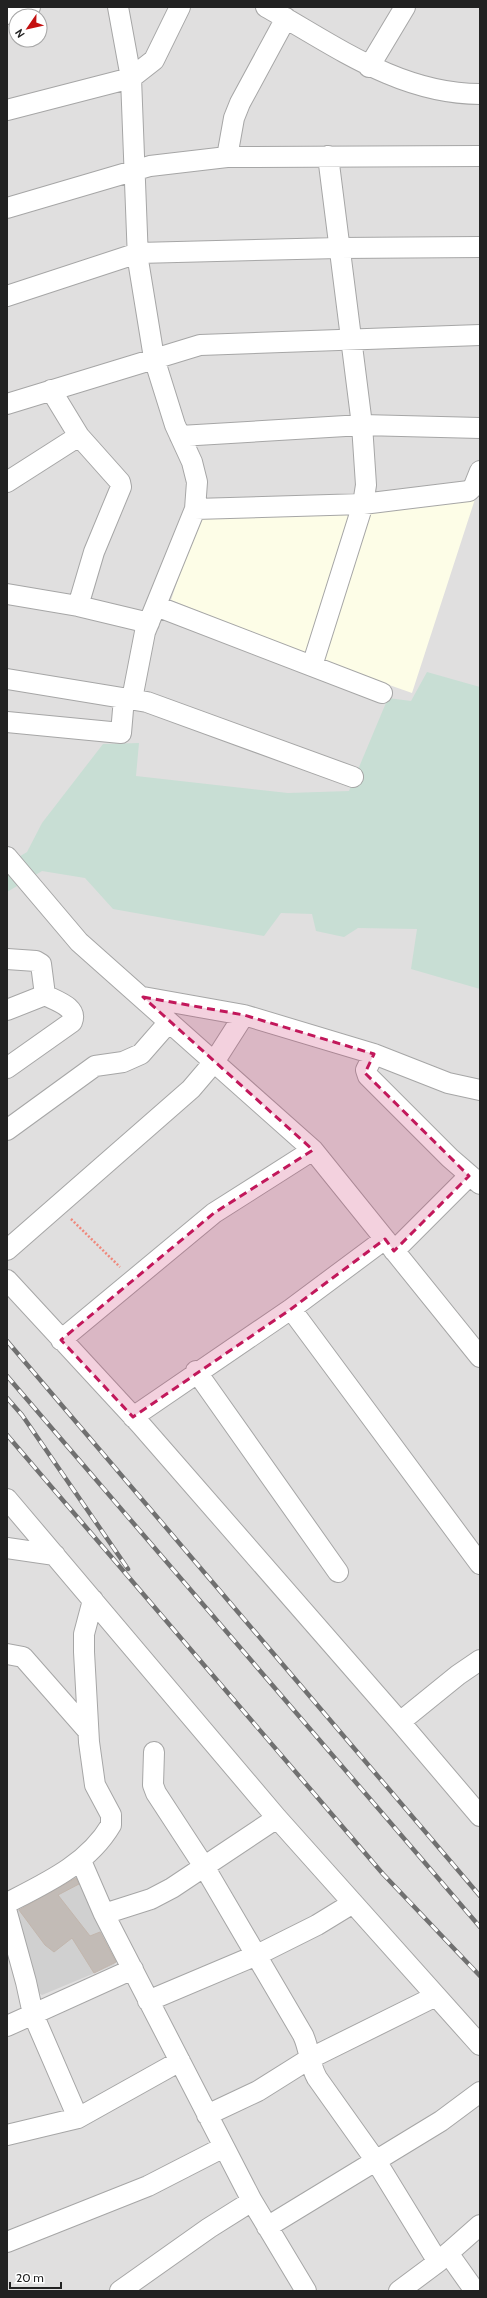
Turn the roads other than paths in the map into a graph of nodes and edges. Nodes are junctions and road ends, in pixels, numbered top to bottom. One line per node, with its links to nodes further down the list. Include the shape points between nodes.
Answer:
1 (30, 7): 6 (street)
2 (118, 7): 9 (street)
3 (180, 7): 9 (street, via 154,60)
4 (266, 7): 7 (street)
5 (405, 7): 8 (street)
6 (7, 14)
7 (286, 18): 8 (street); 14 (street, via 237,111)
8 (369, 67): 10 (street, via 435,90 464,95)
9 (131, 78): 11 (street); 15 (street)
10 (480, 93)
11 (7, 110)
12 (328, 156): 13 (street); 14 (street); 18 (street)
13 (480, 156)
14 (227, 157): 15 (street, via 172,162)
15 (136, 170): 16 (street); 19 (street)
16 (7, 208)
17 (480, 247): 18 (street)
18 (339, 248): 19 (street); 22 (street)
19 (138, 253): 20 (street); 23 (street)
20 (7, 296)
21 (480, 335): 22 (street)
22 (350, 340): 23 (street, via 200,345); 26 (street)
23 (154, 358): 24 (street); 29 (street)
24 (51, 390): 25 (street); 28 (street)
25 (7, 404)
26 (362, 425): 27 (street); 29 (street); 32 (street, via 366,485)
27 (480, 428)
28 (79, 436): 31 (street); 35 (street, via 117,477 121,487 94,552)
29 (180, 436): 33 (street, via 192,462 197,482)
30 (480, 471): 32 (street, via 469,491)
31 (7, 482)
32 (363, 504): 33 (street); 37 (street)
33 (195, 509): 36 (street)
34 (7, 594): 35 (street)
35 (78, 606): 36 (street)
36 (152, 614): 37 (street); 40 (street)
37 (312, 666): 39 (street)
38 (7, 679): 40 (street)
39 (382, 693)
40 (128, 699): 41 (street, via 121,733); 42 (street, via 147,702)
41 (7, 722)
42 (353, 777)
43 (7, 857): 46 (street, via 79,942)
44 (7, 959): 45 (street, via 36,961 41,964)
45 (45, 995): 47 (street); 52 (street, via 68,1007 73,1014 72,1022)
46 (143, 997): 48 (street); 49 (street)
47 (7, 1010)
48 (244, 1015): 50 (street); 51 (street)
49 (169, 1022): 51 (street); 54 (street, via 141,1054 128,1060 95,1066)
50 (374, 1054): 53 (street, via 448,1083); 56 (street, via 366,1070 368,1076 431,1141)
51 (214, 1062): 55 (street); 58 (street, via 191,1089)
52 (7, 1068)
53 (480, 1090)
54 (7, 1130)
55 (313, 1150): 57 (street); 61 (street, via 214,1213)
56 (475, 1180): 57 (street)
57 (390, 1245): 60 (street); 62 (street)
58 (7, 1250)
59 (7, 1280): 61 (street)
60 (290, 1309): 63 (street); 68 (street)
61 (61, 1340): 64 (street)
62 (480, 1357)
63 (196, 1371): 64 (street); 69 (street)
64 (132, 1417): 73 (street)
65 (7, 1499): 67 (street)
66 (7, 1548): 67 (street)
67 (54, 1555): 70 (street)
68 (480, 1564)
69 (338, 1572)
70 (93, 1600): 74 (street, via 84,1640); 77 (street)
71 (7, 1654): 74 (street, via 23,1657)
72 (480, 1660): 73 (street, via 458,1674)
73 (400, 1722): 76 (street)
74 (88, 1731): 78 (street, via 95,1785 112,1821 108,1831)
75 (154, 1752): 79 (street, via 153,1785 156,1793)
76 (480, 1816)
77 (277, 1818): 79 (street); 81 (street)
78 (81, 1861): 80 (street, via 49,1882); 83 (street)
79 (205, 1868): 83 (street, via 151,1899); 84 (street)
80 (7, 1903)
81 (353, 1903): 84 (street); 86 (street)
82 (7, 1913): 88 (street)
83 (104, 1914): 85 (street)
84 (257, 1955): 87 (street); 91 (street, via 303,2036)
85 (133, 1970): 87 (street); 88 (street)
86 (436, 1996): 90 (street); 91 (street)
87 (148, 2001): 92 (street)
88 (33, 2014): 89 (street); 95 (street)
89 (7, 2026)
90 (480, 2046)
91 (309, 2059): 94 (street, via 258,2091); 98 (street, via 317,2078)
92 (180, 2062): 94 (street); 95 (street)
93 (480, 2092): 98 (street, via 441,2121)
94 (208, 2115): 97 (street)
95 (78, 2118): 96 (street)
96 (7, 2135)
97 (224, 2147): 99 (street); 102 (street, via 148,2186)
98 (376, 2161): 101 (street); 103 (street)
99 (252, 2201): 101 (street); 105 (street)
100 (480, 2225): 103 (street)
101 (267, 2227): 104 (street)
102 (7, 2242)
103 (443, 2258): 106 (street); 107 (street)
104 (304, 2290)
105 (120, 2291)
106 (398, 2291)
107 (475, 2291)

